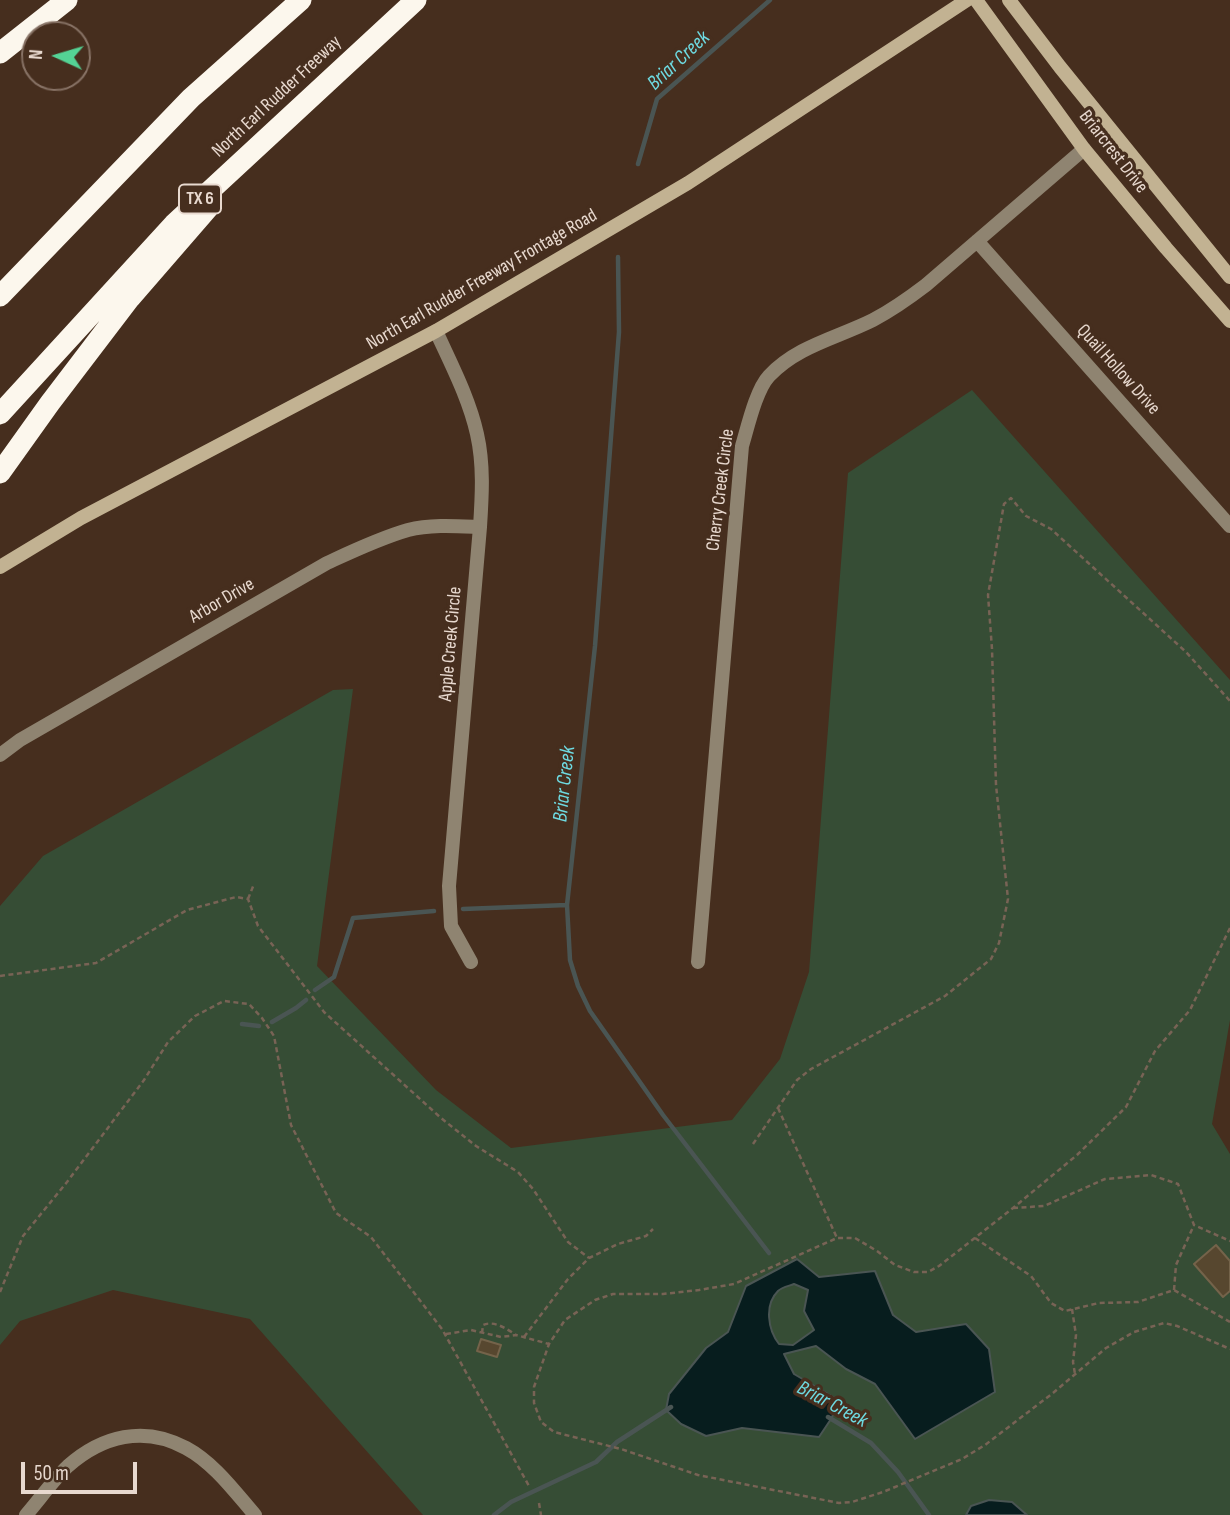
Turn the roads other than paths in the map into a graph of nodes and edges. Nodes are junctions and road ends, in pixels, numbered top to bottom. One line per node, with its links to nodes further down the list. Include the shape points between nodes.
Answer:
1 (67, 0): 7 (highway)
2 (301, 0): 12 (highway, via 191,98)
3 (416, 0): 8 (highway, North Earl Rudder Freeway / TX 6)
4 (967, 0): 14 (main road, North Earl Rudder Freeway Frontage Road, via 688,183)
5 (976, 0): 9 (main road, Briarcrest Drive)
6 (1009, 0): 11 (main road, Briarcrest Drive)
7 (0, 53)
8 (284, 122): 15 (highway, North Earl Rudder Freeway / TX 6, via 174,224); 16 (highway, via 130,298)
9 (1084, 149): 10 (street, Cherry Creek Circle); 13 (main road, Briarcrest Drive)
10 (977, 241): 17 (street, Quail Hollow Drive); 22 (street, Cherry Creek Circle, via 900,304 789,359 767,377 754,406 742,446)
11 (1230, 277)
12 (0, 296)
13 (1230, 321)
14 (436, 331): 18 (street, Apple Creek Circle, via 477,433 483,475); 19 (main road, North Earl Rudder Freeway Frontage Road, via 81,518)
15 (0, 414)
16 (0, 473)
17 (1230, 526)
18 (480, 527): 20 (street, Arbor Drive, via 410,530 327,563); 21 (street, Apple Creek Circle, via 449,886 451,926)
19 (0, 567)
20 (0, 755)
21 (471, 962)
22 (698, 962)
23 (26, 1515): 24 (street, via 67,1467 92,1448 114,1438 136,1436 160,1438 187,1448 215,1470)
24 (255, 1515)

